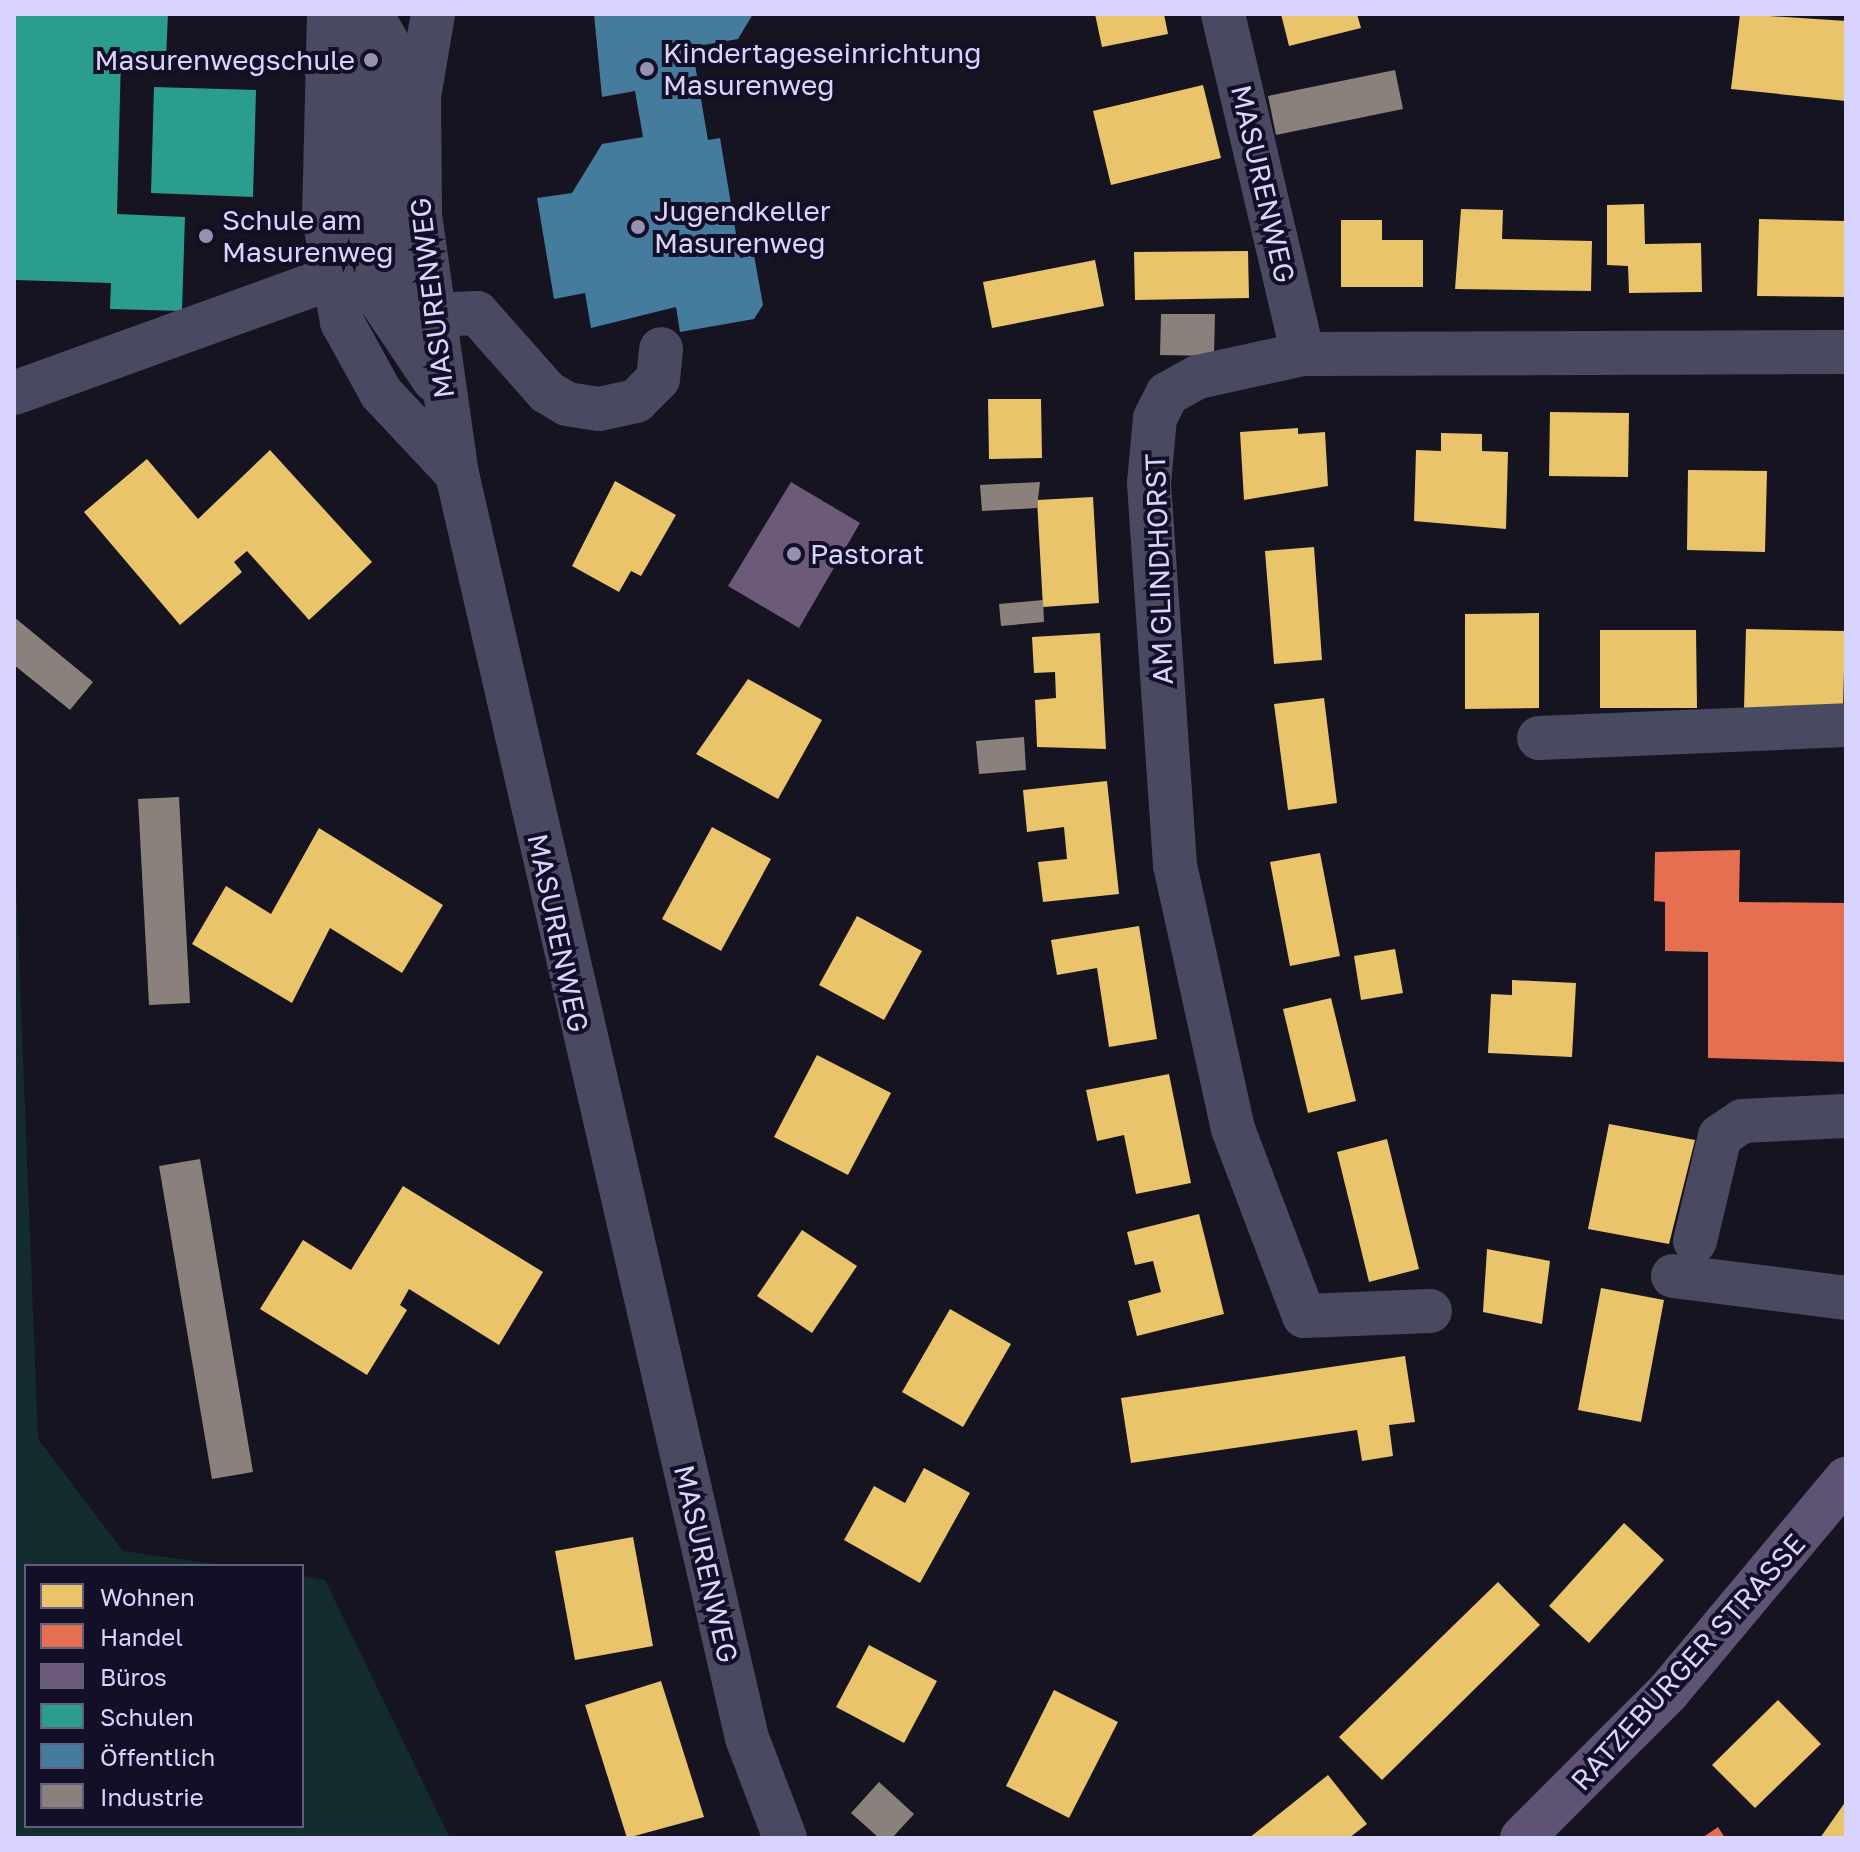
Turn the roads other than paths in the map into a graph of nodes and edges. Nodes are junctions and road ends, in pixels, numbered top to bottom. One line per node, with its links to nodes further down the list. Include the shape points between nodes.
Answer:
1 (329, 14): 5 (street); 8 (street)
2 (371, 14): 6 (street)
3 (1223, 14): 15 (street, MASURENWEG)
4 (423, 24): 6 (street, MASURENWEG)
5 (327, 73): 7 (street); 9 (street)
6 (419, 97): 8 (street, MASURENWEG)
7 (326, 145): 10 (street); 12 (street)
8 (417, 153): 9 (street, MASURENWEG)
9 (420, 215): 12 (street, MASURENWEG)
10 (324, 216): 11 (street); 16 (street)
11 (334, 277): 17 (street); 18 (street, via 358,358)
12 (428, 303): 13 (street, via 477,313 547,392 588,408 636,401 658,379); 16 (street, MASURENWEG)
13 (661, 349)
14 (1846, 352): 15 (street, AM GLINDHORST)
15 (1303, 354): 23 (street, AM GLINDHORST, via 1198,377 1167,394 1155,418 1149,483 1175,865 1233,1129 1304,1316)
16 (441, 391): 18 (street, MASURENWEG)
17 (14, 393)
18 (457, 474): 26 (street, MASURENWEG, via 740,1707)
19 (1846, 725): 20 (street)
20 (1539, 738)
21 (1846, 1116): 22 (street, via 1742,1121 1720,1136 1684,1259)
22 (1846, 1298)
23 (1430, 1311)
24 (1846, 1479): 25 (main road, RATZEBURGER STRASSE, via 1716,1638)
25 (1547, 1830)
26 (785, 1838)

